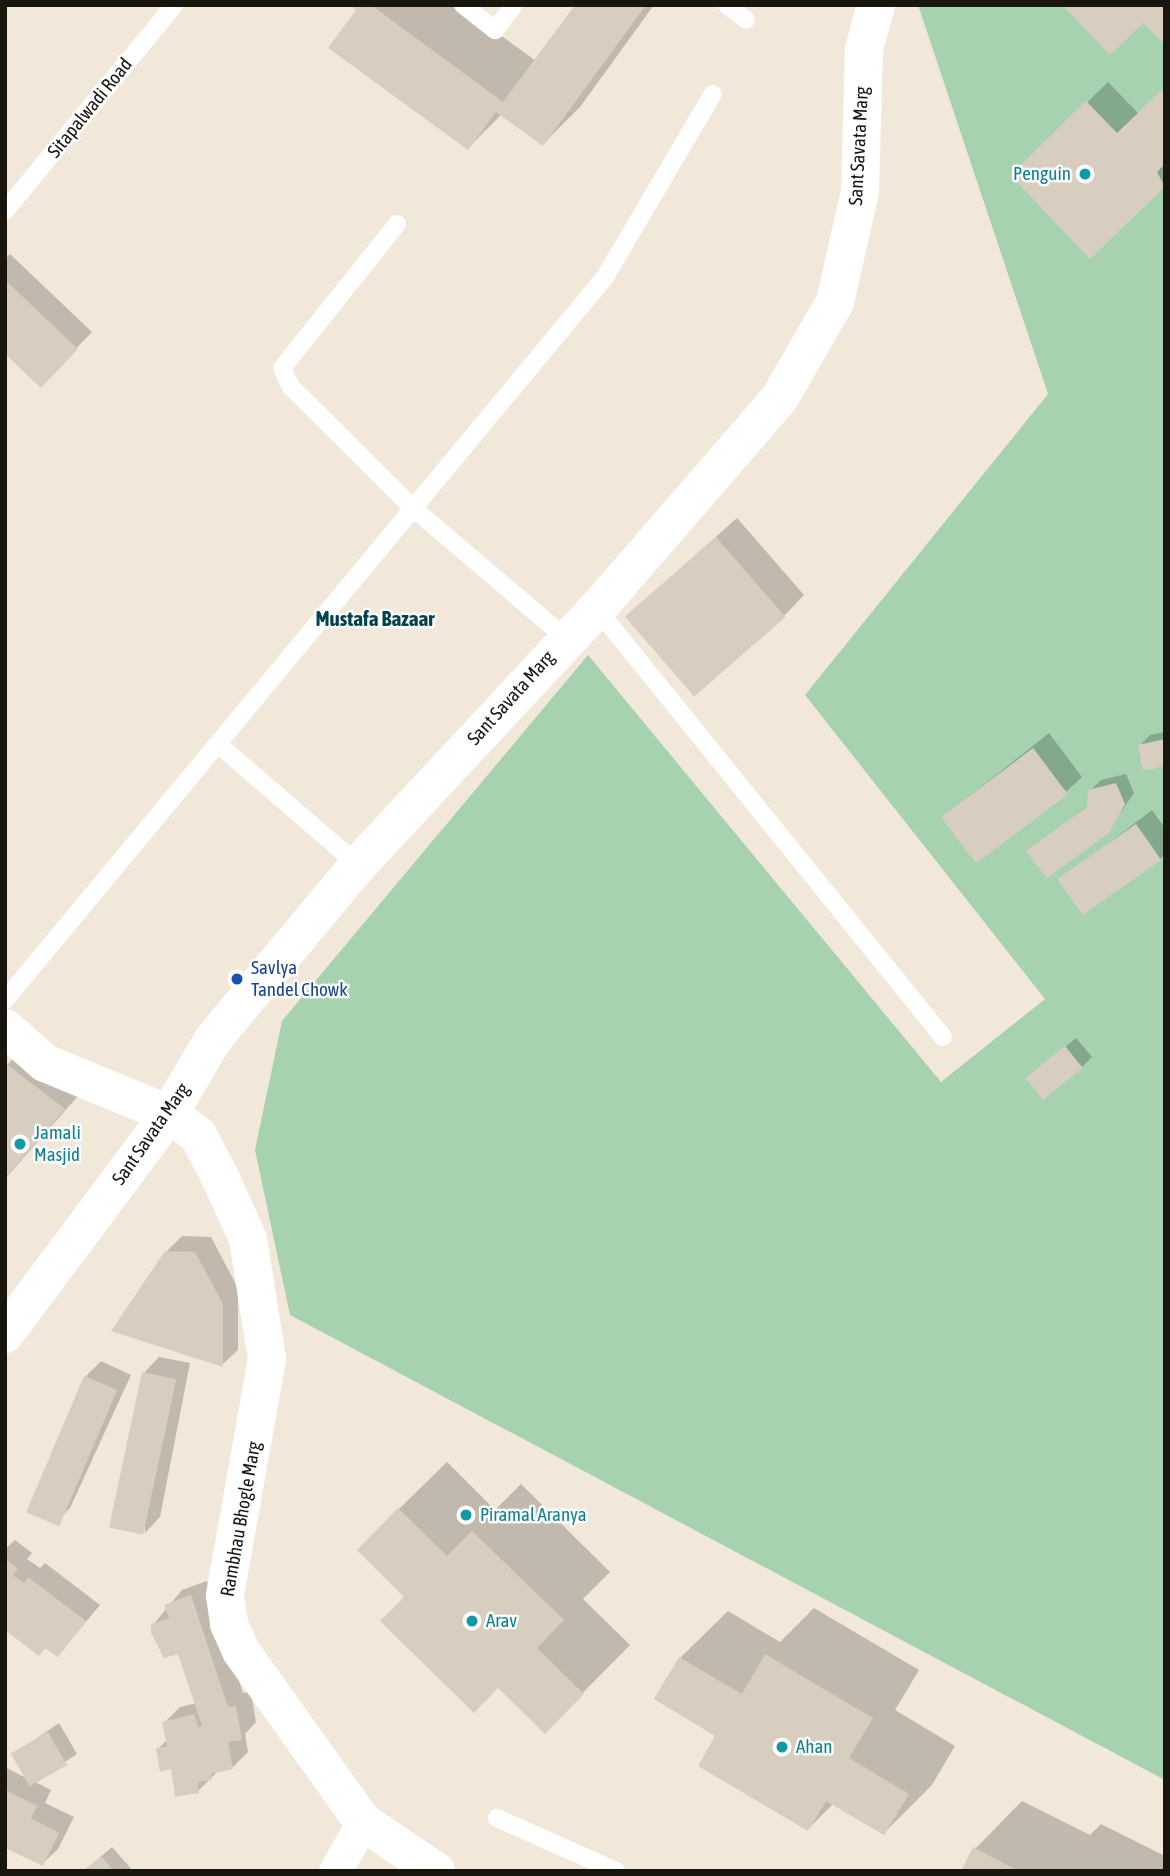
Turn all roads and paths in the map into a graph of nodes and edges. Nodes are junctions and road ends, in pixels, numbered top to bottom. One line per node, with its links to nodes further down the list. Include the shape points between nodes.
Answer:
1 (174, 5): 8 (lane, Sitapalwadi Road)
2 (463, 5): 3 (lane, via 495,30)
3 (514, 5)
4 (727, 5): 6 (lane)
5 (876, 5): 11 (street, Sant Savata Marg, via 864,49 860,192 835,302 779,399)
6 (746, 20)
7 (713, 94): 10 (lane, via 605,277)
8 (5, 211)
9 (397, 224): 10 (lane, via 282,368 291,387)
10 (413, 508): 12 (lane); 13 (lane)
11 (597, 609): 12 (street, Sant Savata Marg); 17 (lane)
12 (566, 638): 14 (street, Sant Savata Marg)
13 (218, 744): 14 (lane); 15 (lane)
14 (358, 865): 18 (street, Sant Savata Marg, via 214,1038)
15 (5, 1000)
16 (5, 1028): 18 (street, Rambhau Bhogle Marg, via 45,1063)
17 (943, 1037)
18 (169, 1114): 19 (street, Sant Savata Marg); 21 (street, Rambhau Bhogle Marg, via 198,1135 248,1238 268,1359 225,1595 229,1624 242,1651)
19 (5, 1335)
20 (497, 1818): 24 (lane)
21 (363, 1822): 22 (street); 23 (street, Rambhau Bhogle Marg)
22 (335, 1871)
23 (436, 1871)
24 (616, 1871)

